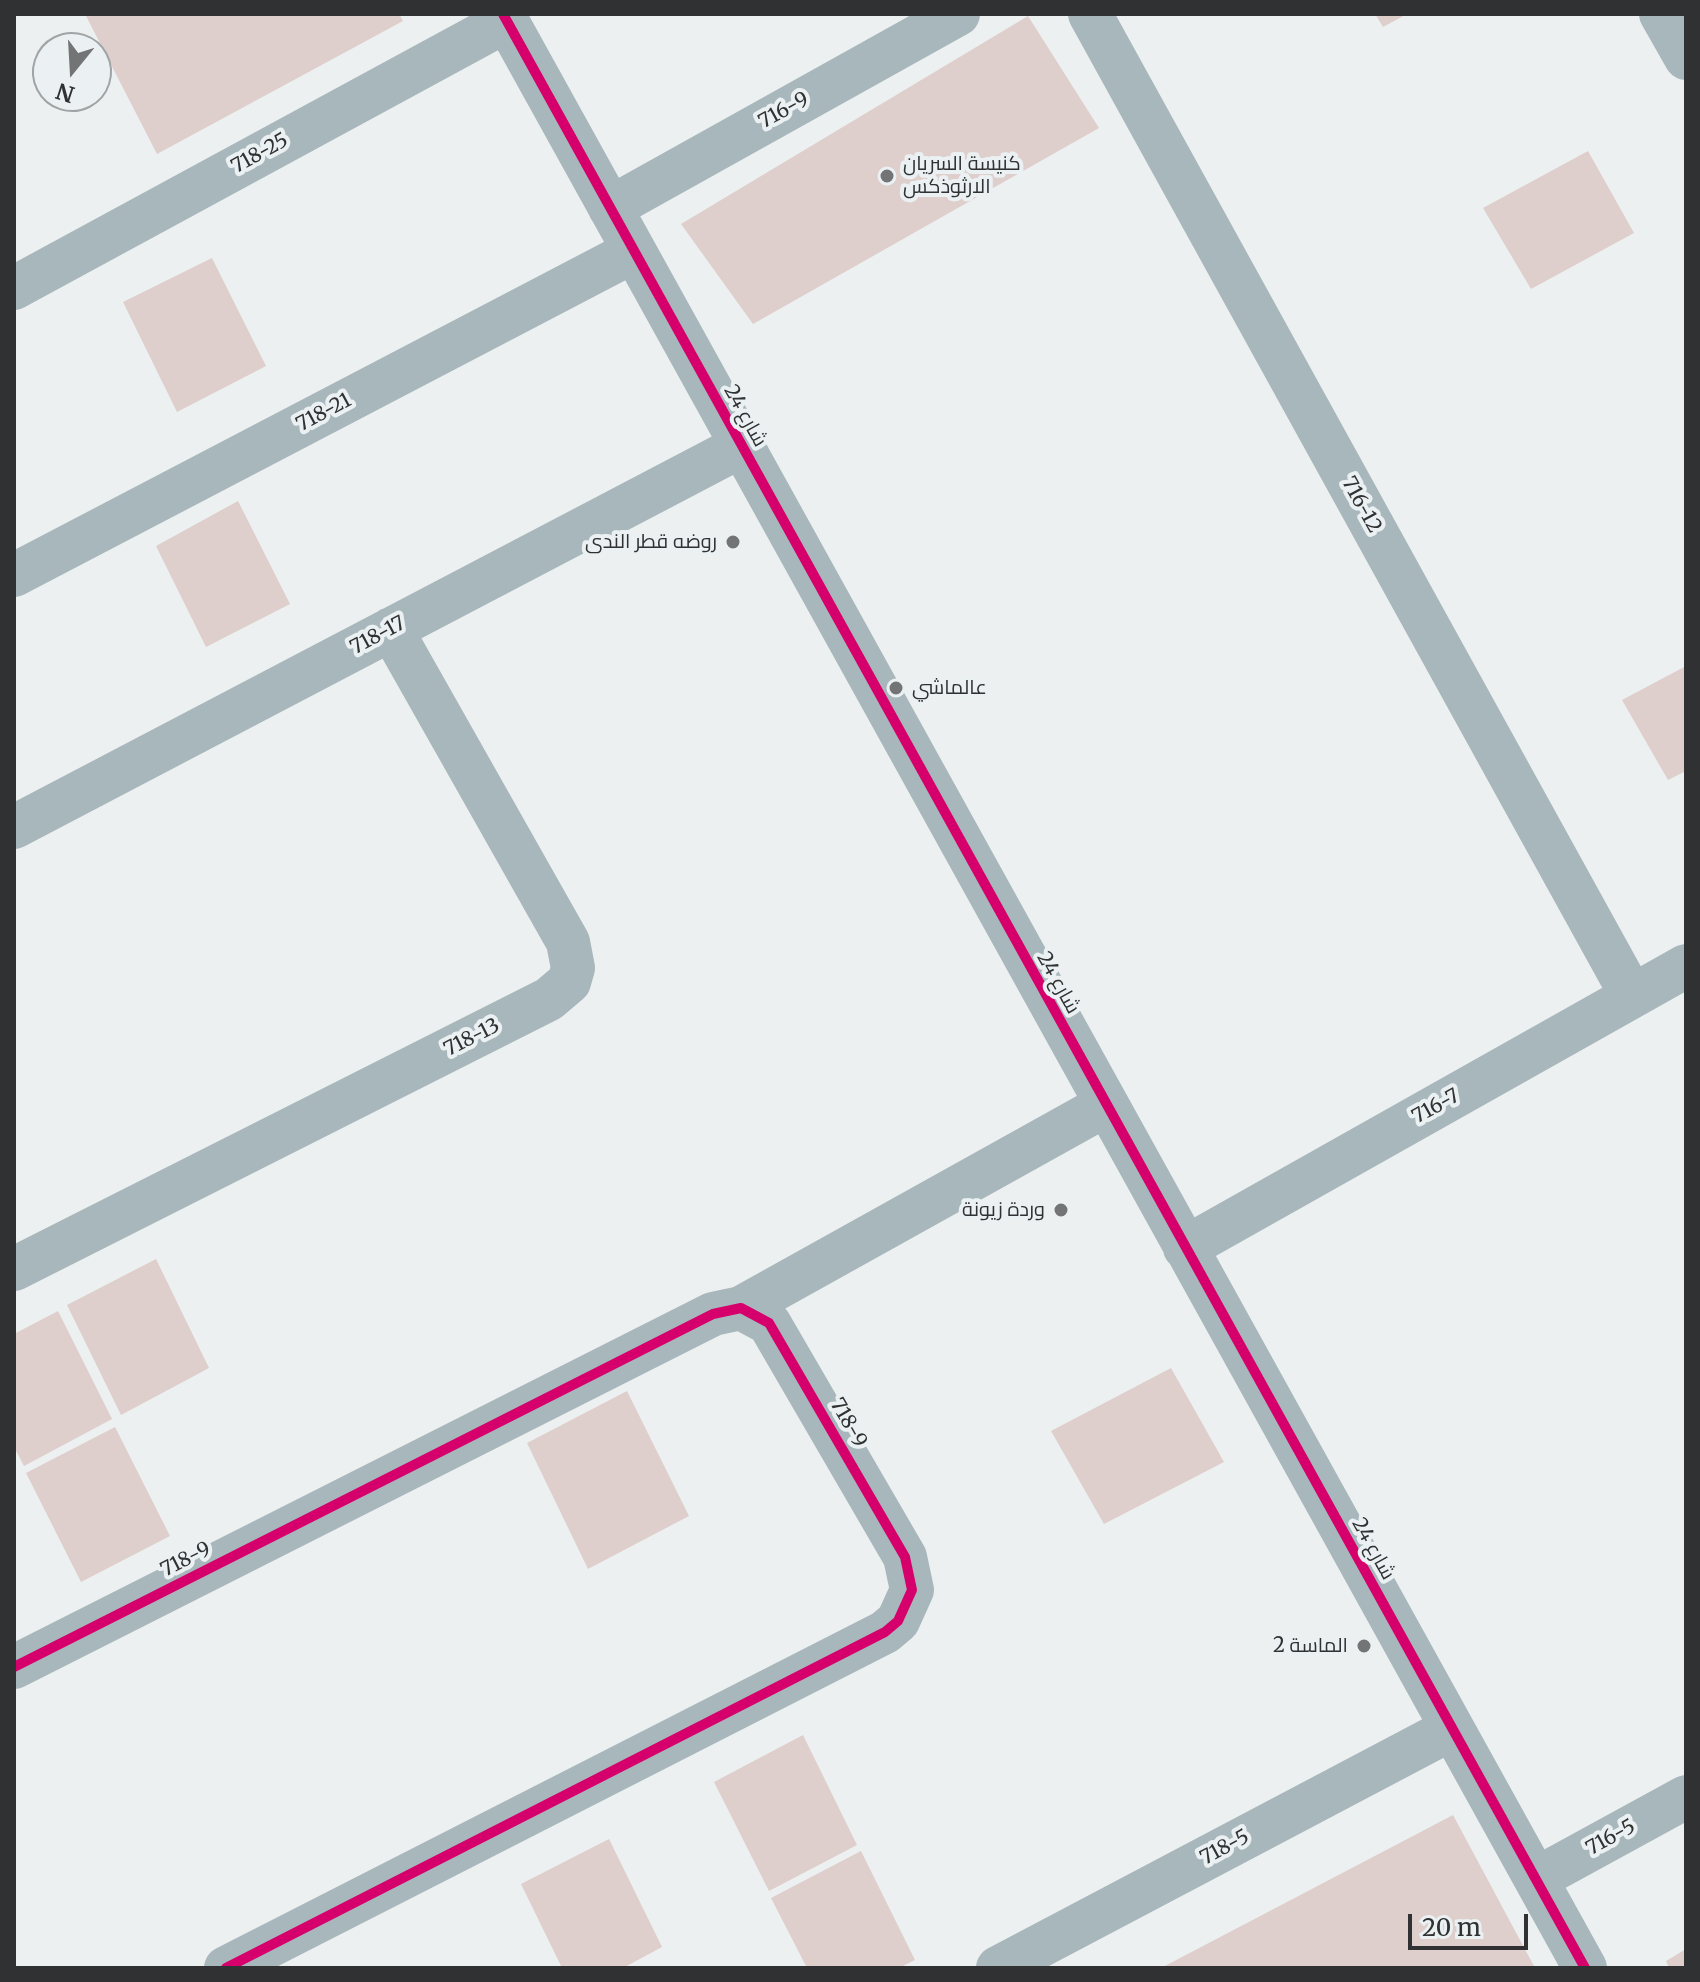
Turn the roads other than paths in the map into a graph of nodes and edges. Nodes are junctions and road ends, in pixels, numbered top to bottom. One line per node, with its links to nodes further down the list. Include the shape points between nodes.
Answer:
1 (958, 14): 6 (street, 716-9)
2 (1090, 14): 14 (street, 716-12)
3 (1661, 14): 5 (street)
4 (504, 17): 6 (street, شارع 24); 8 (street, 718-25)
5 (1686, 58)
6 (610, 208): 7 (street, شارع 24)
7 (634, 251): 9 (street, شارع 24); 10 (street, 718-21)
8 (14, 288)
9 (741, 446): 11 (street, 718-17); 15 (street, شارع 24)
10 (14, 575)
11 (391, 629): 12 (street, 718-17); 17 (street, 718-13, via 568,942 573,968 569,982 549,999)
12 (14, 827)
13 (1686, 966): 14 (street, 716-7)
14 (1632, 996): 16 (street, 716-7)
15 (1104, 1106): 16 (street, شارع 24); 18 (street)
16 (1185, 1248): 20 (street, شارع 24)
17 (14, 1269)
18 (741, 1308): 19 (street, 718-9, via 713,1314); 23 (street, 718-9, via 769,1323 905,1557 912,1590 898,1621)
19 (14, 1667)
20 (1451, 1729): 22 (street, شارع 24); 24 (street, 718-5)
21 (1686, 1797): 22 (street, 716-5)
22 (1536, 1879): 25 (street, شارع 24)
23 (226, 1968)
24 (998, 1968)
25 (1585, 1968)

